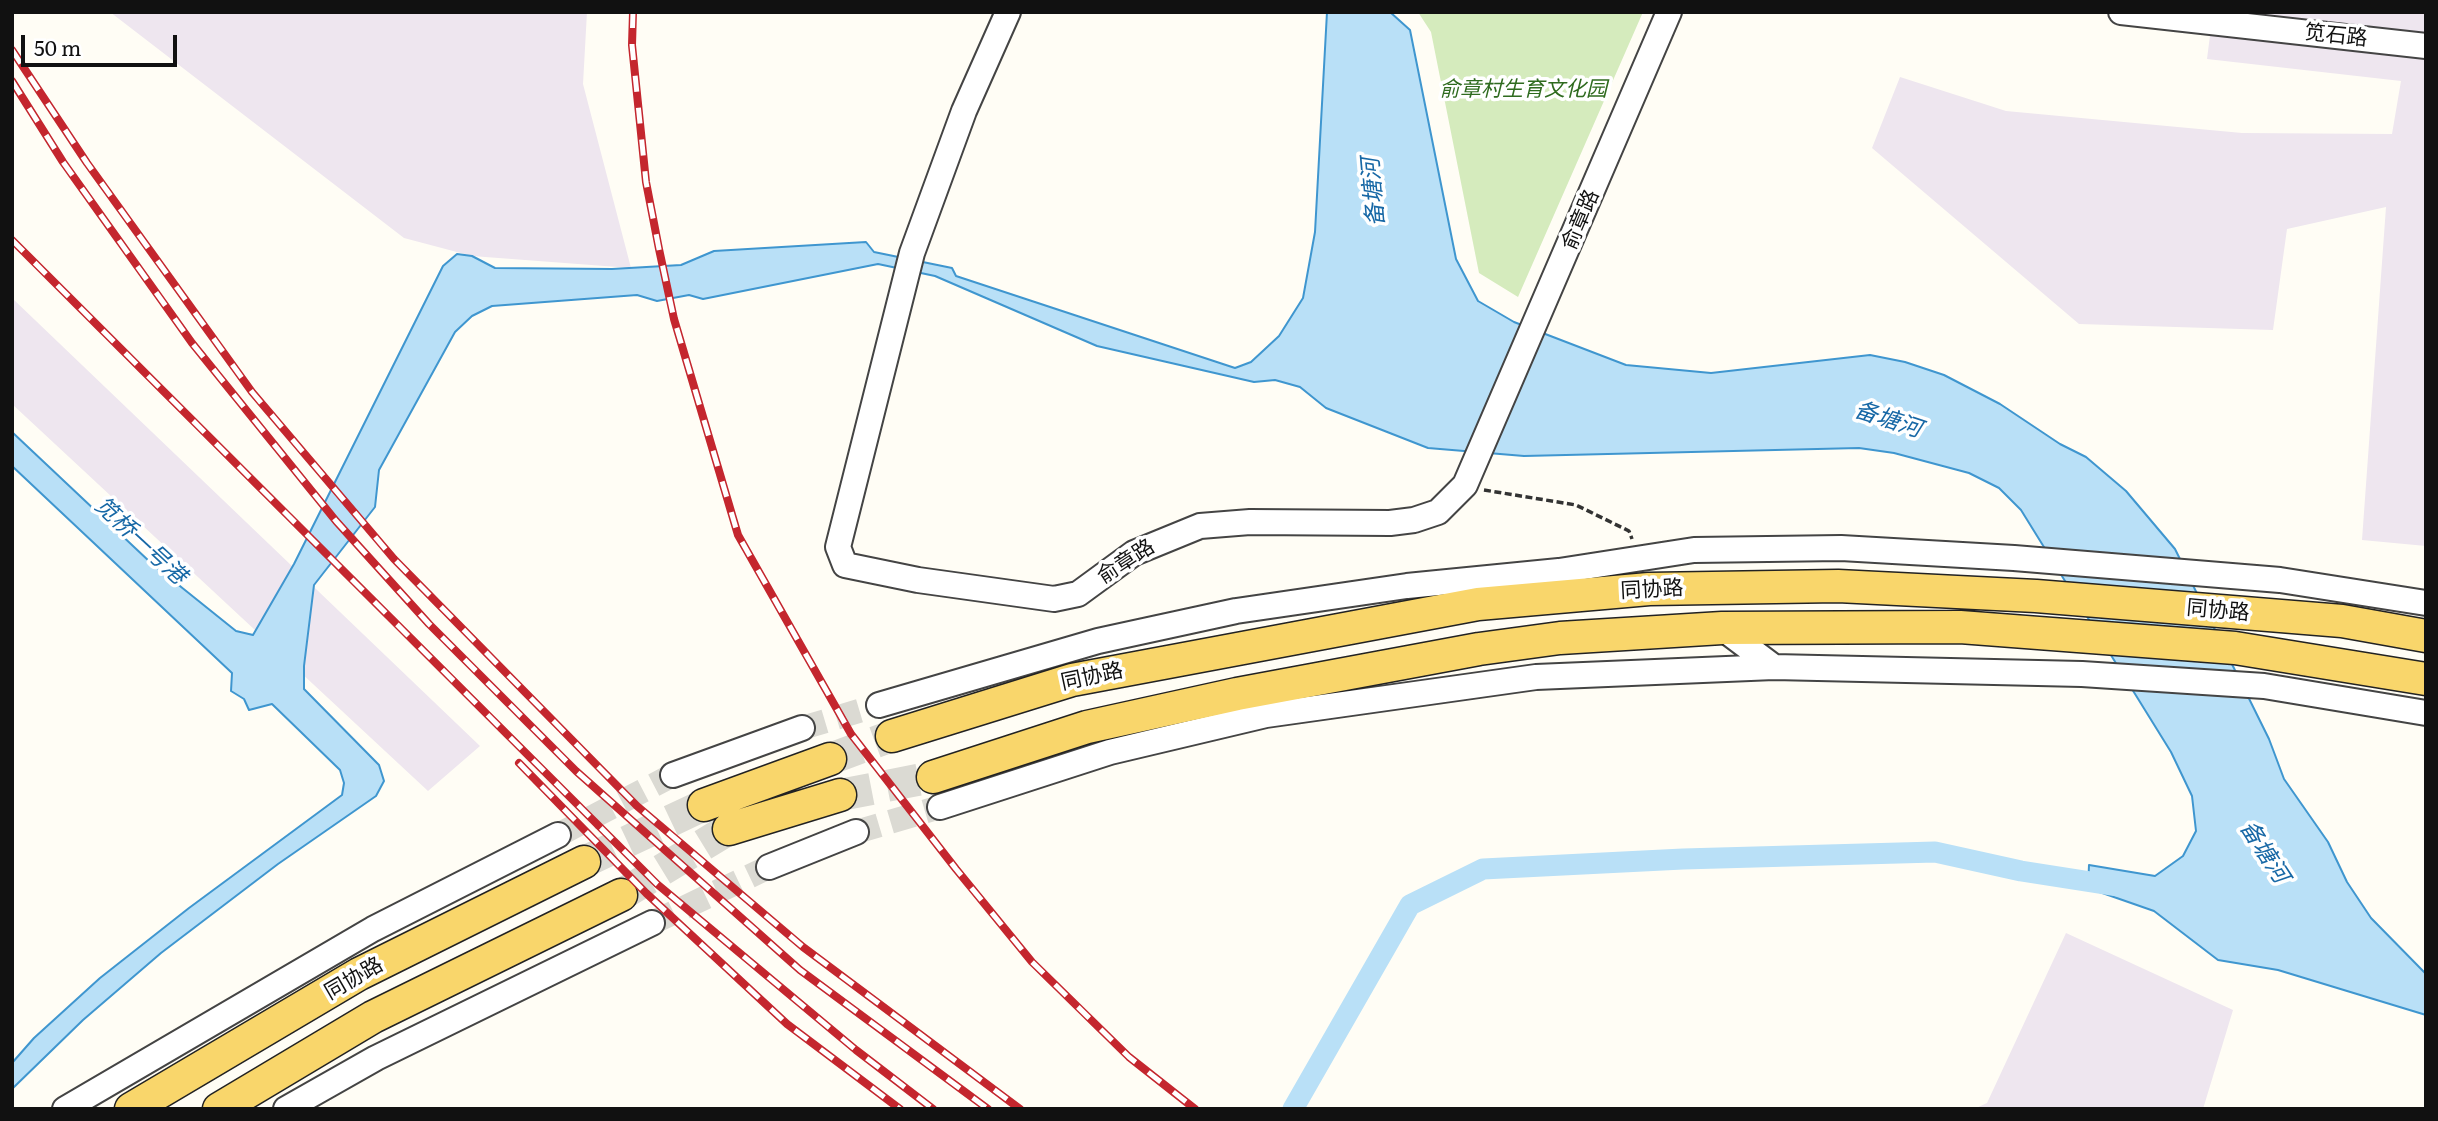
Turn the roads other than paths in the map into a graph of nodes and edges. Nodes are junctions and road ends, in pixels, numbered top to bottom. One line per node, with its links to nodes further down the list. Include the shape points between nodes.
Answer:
1 (1008, 12): 2 (street, 俞章路, via 964,111 912,253 838,547 845,565 1054,599 1078,594 1134,553 1200,526 1414,520 1438,512 1465,485)
2 (1669, 12)
3 (2121, 12): 4 (street, 笕石路)
4 (2305, 22): 5 (street, 笕石路)
5 (2426, 46)
6 (2426, 603): 11 (street, via 2280,580 2014,558 1841,548 1694,550 1236,611 1098,641)
7 (1722, 628): 9 (street); 10 (main road, 同协路, via 1960,627 2056,632 2235,648); 17 (main road, 同协路, via 1560,638 1250,692 1087,727)
8 (2426, 636): 14 (main road, 同协路, via 2342,621 2036,596 1838,586 1649,589 1478,604 1072,680)
9 (1774, 667): 12 (street, via 1937,668 2264,686); 17 (street, via 1536,677 1266,715)
10 (2426, 679)
11 (878, 705)
12 (2426, 713)
13 (802, 728): 16 (street)
14 (891, 736)
15 (830, 759): 19 (main road)
16 (673, 775)
17 (937, 792)
18 (840, 795): 20 (main road)
19 (704, 805)
20 (729, 829)
21 (856, 832): 24 (street)
22 (558, 835): 27 (street, via 373,929)
23 (584, 862): 28 (main road, 同协路, via 359,974)
24 (769, 867)
25 (621, 895): 29 (main road, 同协路, via 373,1017)
26 (652, 923): 30 (street, via 376,1058)
27 (65, 1109)
28 (131, 1109)
29 (219, 1109)
30 (286, 1109)

